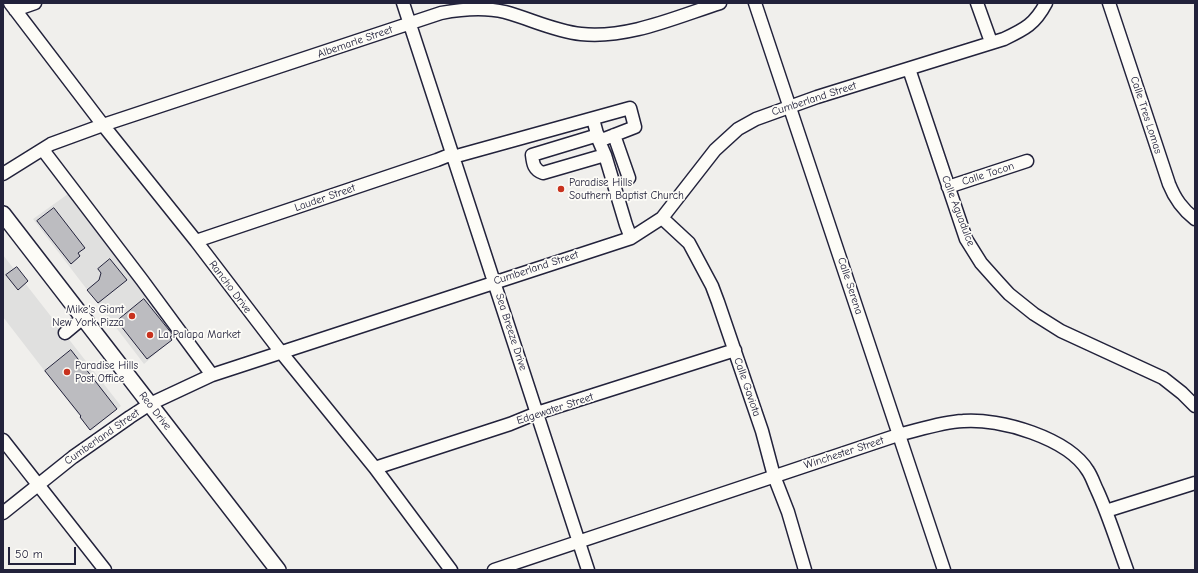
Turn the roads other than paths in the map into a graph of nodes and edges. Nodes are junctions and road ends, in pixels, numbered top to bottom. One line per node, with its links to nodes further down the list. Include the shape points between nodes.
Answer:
1 (35, 3): 8 (street)
2 (403, 3): 9 (street, Sea Breeze Drive)
3 (720, 3): 9 (street, Albemarle Street, via 628,32 602,35 556,30 506,13 482,9 445,12)
4 (756, 3): 12 (street, Calle Serena)
5 (977, 3): 10 (street)
6 (1046, 3): 10 (street, Cumberland Street, via 1024,30)
7 (1109, 3): 28 (street, Calle Tres Lomas, via 1168,184 1175,199)
8 (12, 6): 14 (street, Rancho Drive)
9 (409, 23): 14 (street, Albemarle Street); 19 (street, Sea Breeze Drive)
10 (992, 42): 11 (street, Cumberland Street)
11 (909, 69): 12 (street, Cumberland Street); 25 (street, Calle Aguadulce)
12 (790, 106): 27 (street, Cumberland Street, via 756,119 738,130 715,150); 40 (street, Calle Serena)
13 (592, 119): 15 (street, Lauder Street, via 630,108 636,127); 16 (street); 17 (street, Lauder Street)
14 (103, 125): 18 (street, Albemarle Street, via 51,144); 30 (street, Rancho Drive)
15 (614, 136): 16 (street); 24 (street)
16 (599, 138): 20 (street); 21 (street)
17 (518, 140): 19 (street, Lauder Street); 20 (street)
18 (43, 150): 23 (street, Albemarle Street); 36 (street)
19 (453, 155): 30 (street, Lauder Street); 31 (street, Sea Breeze Drive)
20 (532, 155): 21 (street, via 533,165 543,173)
21 (605, 155): 29 (street)
22 (1027, 161): 25 (street, Calle Tocon)
23 (3, 174)
24 (629, 178)
25 (948, 187): 38 (street, Calle Aguadulce, via 966,239 981,263 1009,294 1034,314 1061,330 1162,378)
26 (3, 214): 32 (main road, Reo Drive)
27 (662, 218): 29 (street, Cumberland Street); 34 (street, Calle Gaviota, via 689,243 712,286)
28 (1195, 219)
29 (631, 238): 31 (street, Cumberland Street)
30 (196, 241): 35 (street, Rancho Drive)
31 (494, 282): 35 (street, Cumberland Street); 39 (street, Sea Breeze Drive)
32 (83, 318): 33 (street); 37 (main road, Reo Drive)
33 (65, 333)
34 (735, 350): 39 (street, Edgewater Street); 43 (street, Calle Gaviota)
35 (280, 351): 36 (street, Cumberland Street); 42 (street, Rancho Drive)
36 (212, 375): 37 (street, Cumberland Street)
37 (150, 404): 45 (street, Cumberland Street, via 73,457); 50 (main road, Reo Drive)
38 (1195, 406)
39 (538, 413): 42 (street, Edgewater Street); 48 (street, Sea Breeze Drive)
40 (898, 435): 43 (street, Winchester Street); 46 (street, Winchester Street, via 953,422 974,420 1036,434 1079,459 1088,471); 55 (street, Calle Serena)
41 (3, 440): 45 (street)
42 (375, 468): 51 (street, Rancho Drive)
43 (774, 476): 48 (street, Winchester Street); 54 (street, Calle Gaviota, via 788,512)
44 (1195, 483): 46 (street)
45 (38, 485): 47 (street, Cumberland Street); 49 (street)
46 (1106, 511): 56 (street, Winchester Street)
47 (3, 513)
48 (579, 542): 52 (street, Winchester Street); 53 (street, Sea Breeze Drive)
49 (105, 570)
50 (278, 570)
51 (451, 570)
52 (494, 570)
53 (588, 570)
54 (805, 570)
55 (944, 570)
56 (1127, 570)

